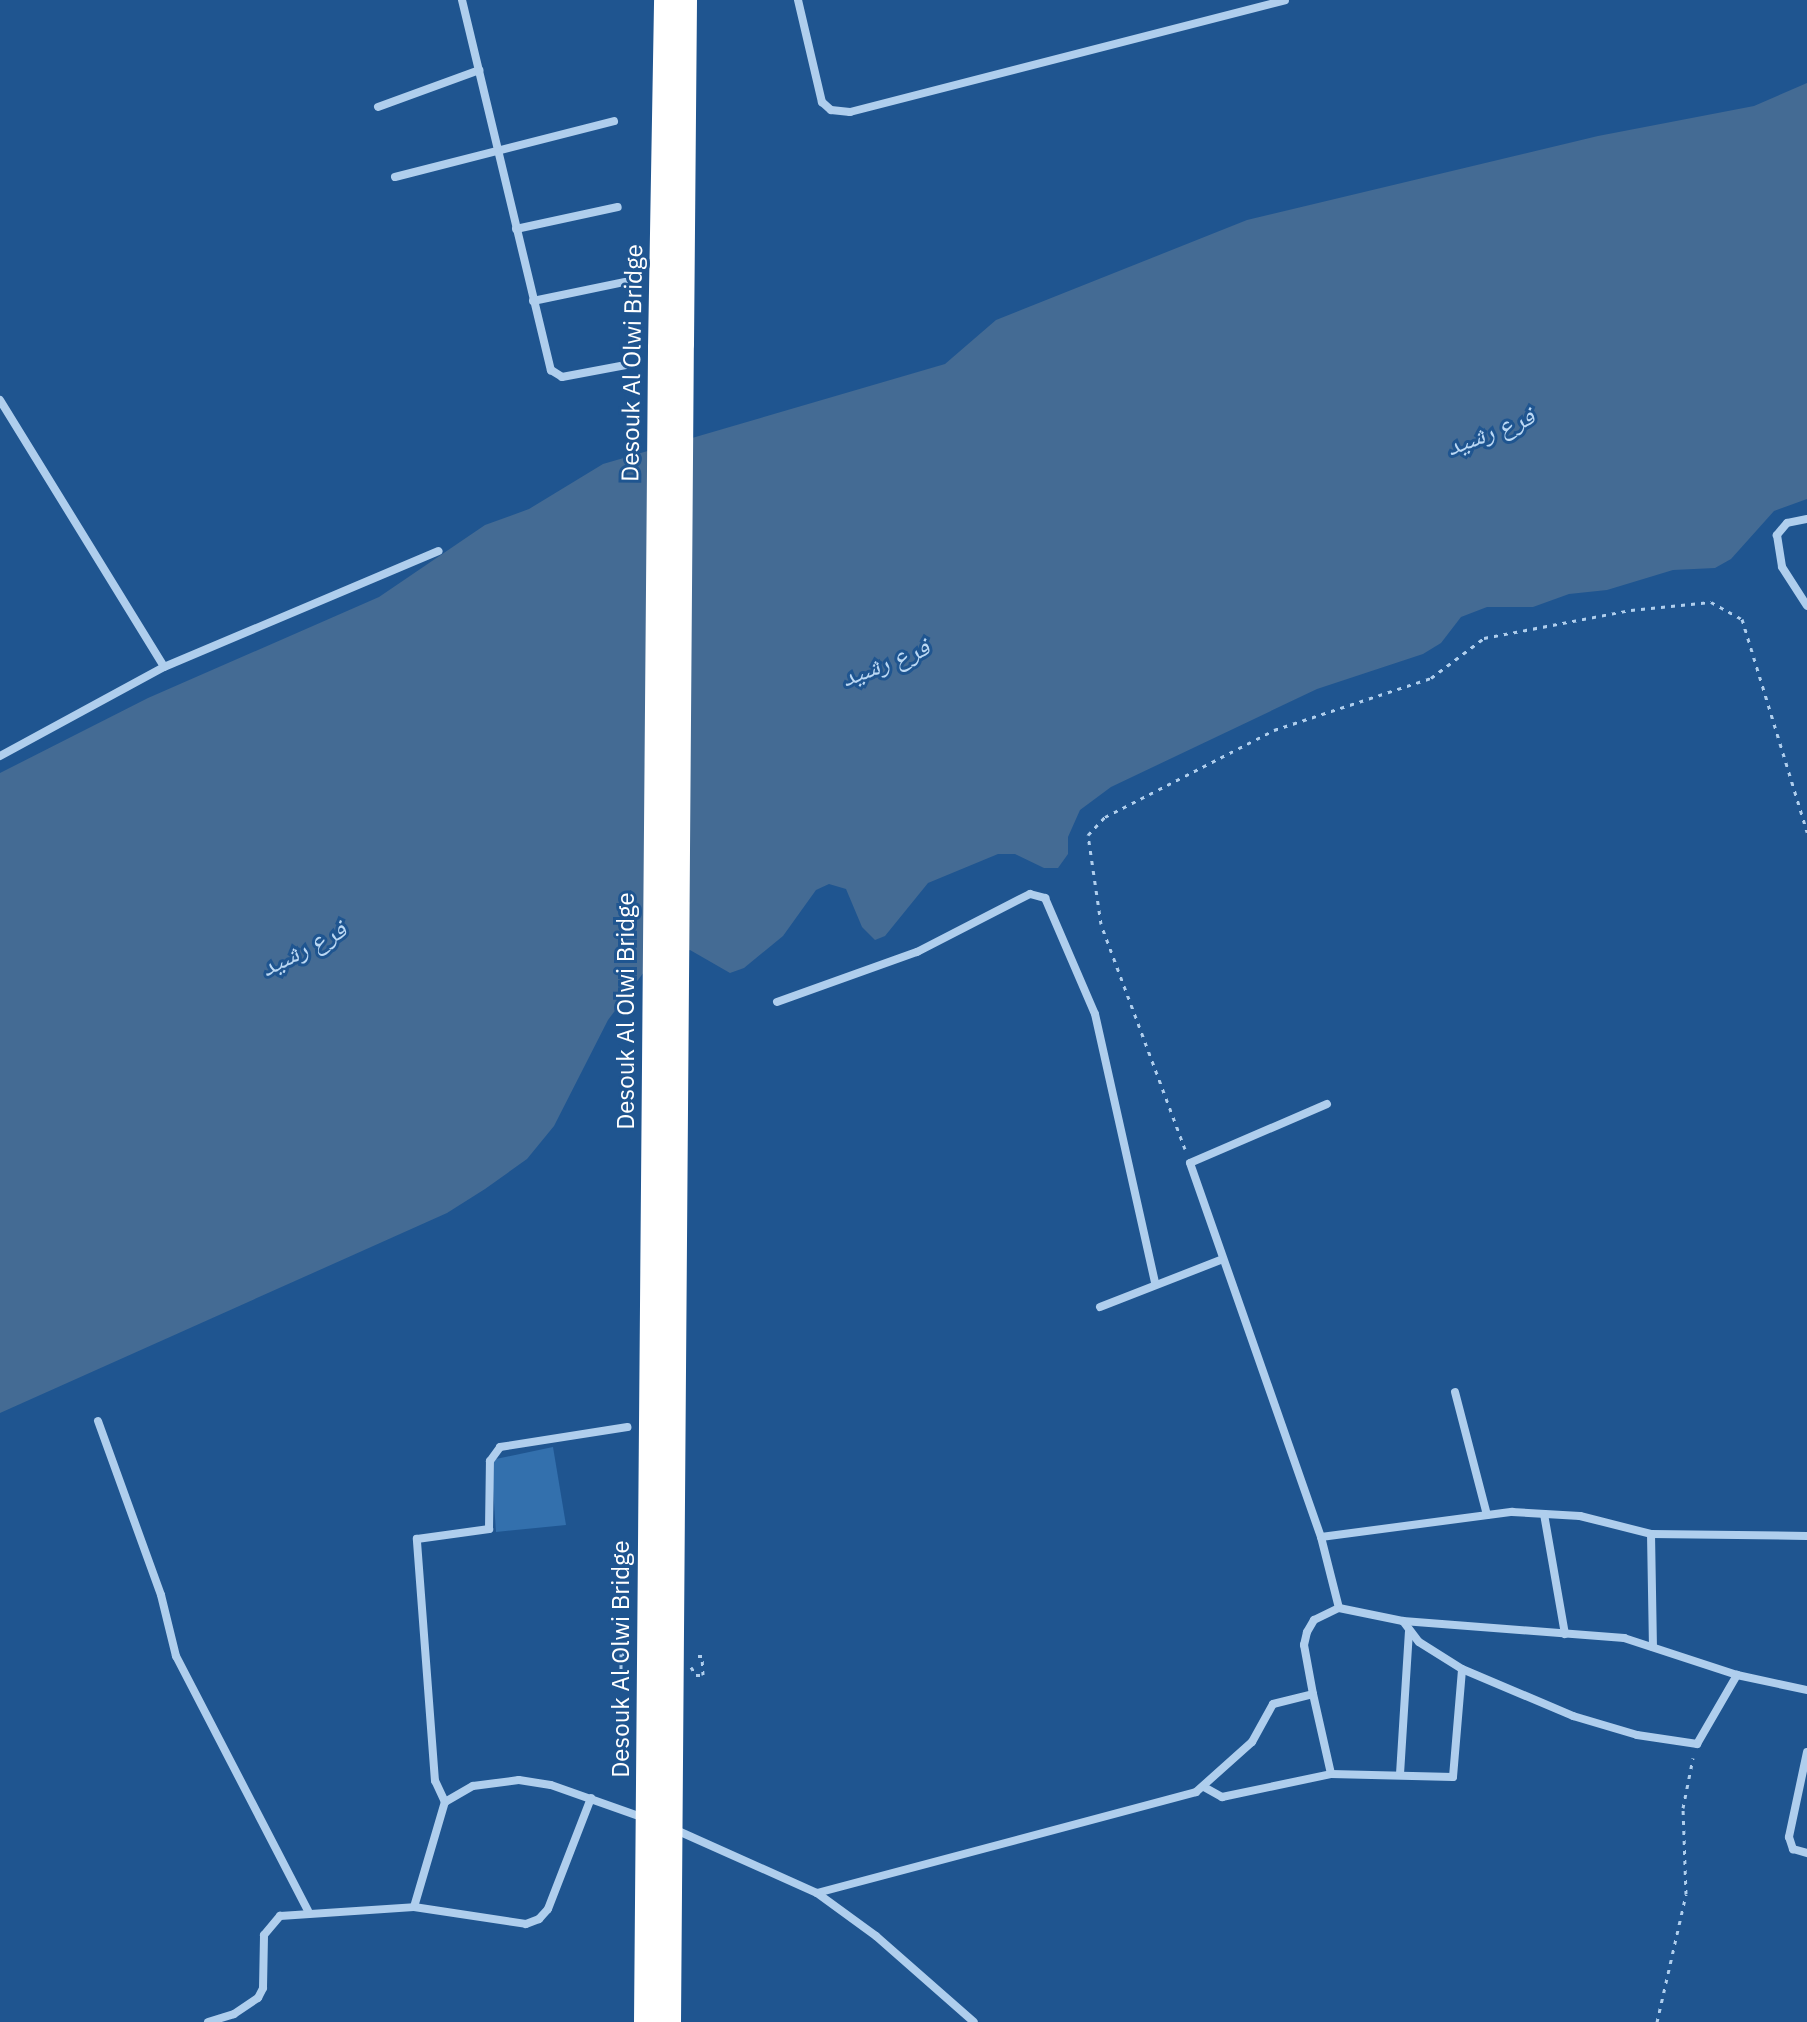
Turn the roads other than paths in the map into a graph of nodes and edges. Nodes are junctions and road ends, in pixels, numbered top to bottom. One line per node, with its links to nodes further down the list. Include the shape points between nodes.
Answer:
1 (462, 0): 6 (street)
2 (666, 0): 15 (highway, Desouk Al Olwi Bridge)
3 (685, 0): 15 (highway, Desouk Al Olwi Bridge)
4 (798, 0): 5 (street, via 822,102 831,110 850,112)
5 (1285, 0)
6 (479, 70): 7 (street); 9 (street)
7 (378, 107)
8 (614, 121): 9 (street)
9 (498, 152): 10 (street); 12 (street)
10 (395, 177)
11 (618, 207): 12 (street)
12 (516, 229): 14 (street)
13 (625, 282): 14 (street)
14 (533, 301): 16 (street, via 553,373 562,377)
15 (671, 346): 56 (highway, Desouk Al Olwi Bridge, bridge); 57 (highway, Desouk Al Olwi Bridge, bridge)
16 (626, 365)
17 (0, 400): 21 (street)
18 (1807, 519): 20 (street, via 1787,523 1777,535 1785,576)
19 (438, 551): 21 (street)
20 (1807, 606)
21 (164, 667): 22 (street)
22 (0, 756)
23 (777, 1002): 26 (street, via 917,952 1030,894 1045,898 1095,1014)
24 (1327, 1104): 25 (street, via 1190,1163)
25 (1223, 1259): 26 (street); 35 (street)
26 (1155, 1283): 27 (street)
27 (1100, 1307)
28 (1455, 1392): 32 (street)
29 (98, 1421): 54 (street, via 161,1595 176,1656)
30 (627, 1427): 50 (street, via 500,1447 490,1461 489,1529 417,1539 435,1781)
31 (1544, 1514): 32 (street); 33 (street, via 1580,1516); 39 (street)
32 (1487, 1515): 35 (street)
33 (1651, 1534): 34 (street); 40 (street)
34 (1807, 1536)
35 (1321, 1537): 36 (street)
36 (1339, 1608): 37 (street); 44 (street, via 1314,1620 1307,1632 1304,1645)
37 (1403, 1621): 38 (street); 39 (street)
38 (1409, 1632): 41 (street); 47 (street)
39 (1565, 1634): 40 (street, via 1624,1638)
40 (1653, 1647): 42 (street)
41 (1462, 1669): 42 (street, via 1605,1727 1697,1744); 47 (street, via 1455,1775)
42 (1737, 1675): 43 (street)
43 (1807, 1690)
44 (1313, 1694): 46 (street); 48 (street, via 1273,1704 1252,1742 1229,1758)
45 (1807, 1752): 51 (street, via 1789,1837 1793,1849)
46 (1331, 1774): 47 (street); 48 (street, via 1222,1797)
47 (1400, 1774)
48 (1204, 1787): 52 (street)
49 (591, 1798): 50 (street, via 519,1780 473,1786); 52 (street, via 729,1851); 53 (street, via 548,1909 539,1919 526,1924)
50 (445, 1802): 53 (street)
51 (1807, 1853)
52 (817, 1893): 58 (street)
53 (414, 1907): 54 (street)
54 (308, 1911): 55 (street, via 269,1923 262,1943 263,1988 258,1998 234,2014)
55 (208, 2022)
56 (646, 2022)
57 (669, 2022)
58 (974, 2022)

